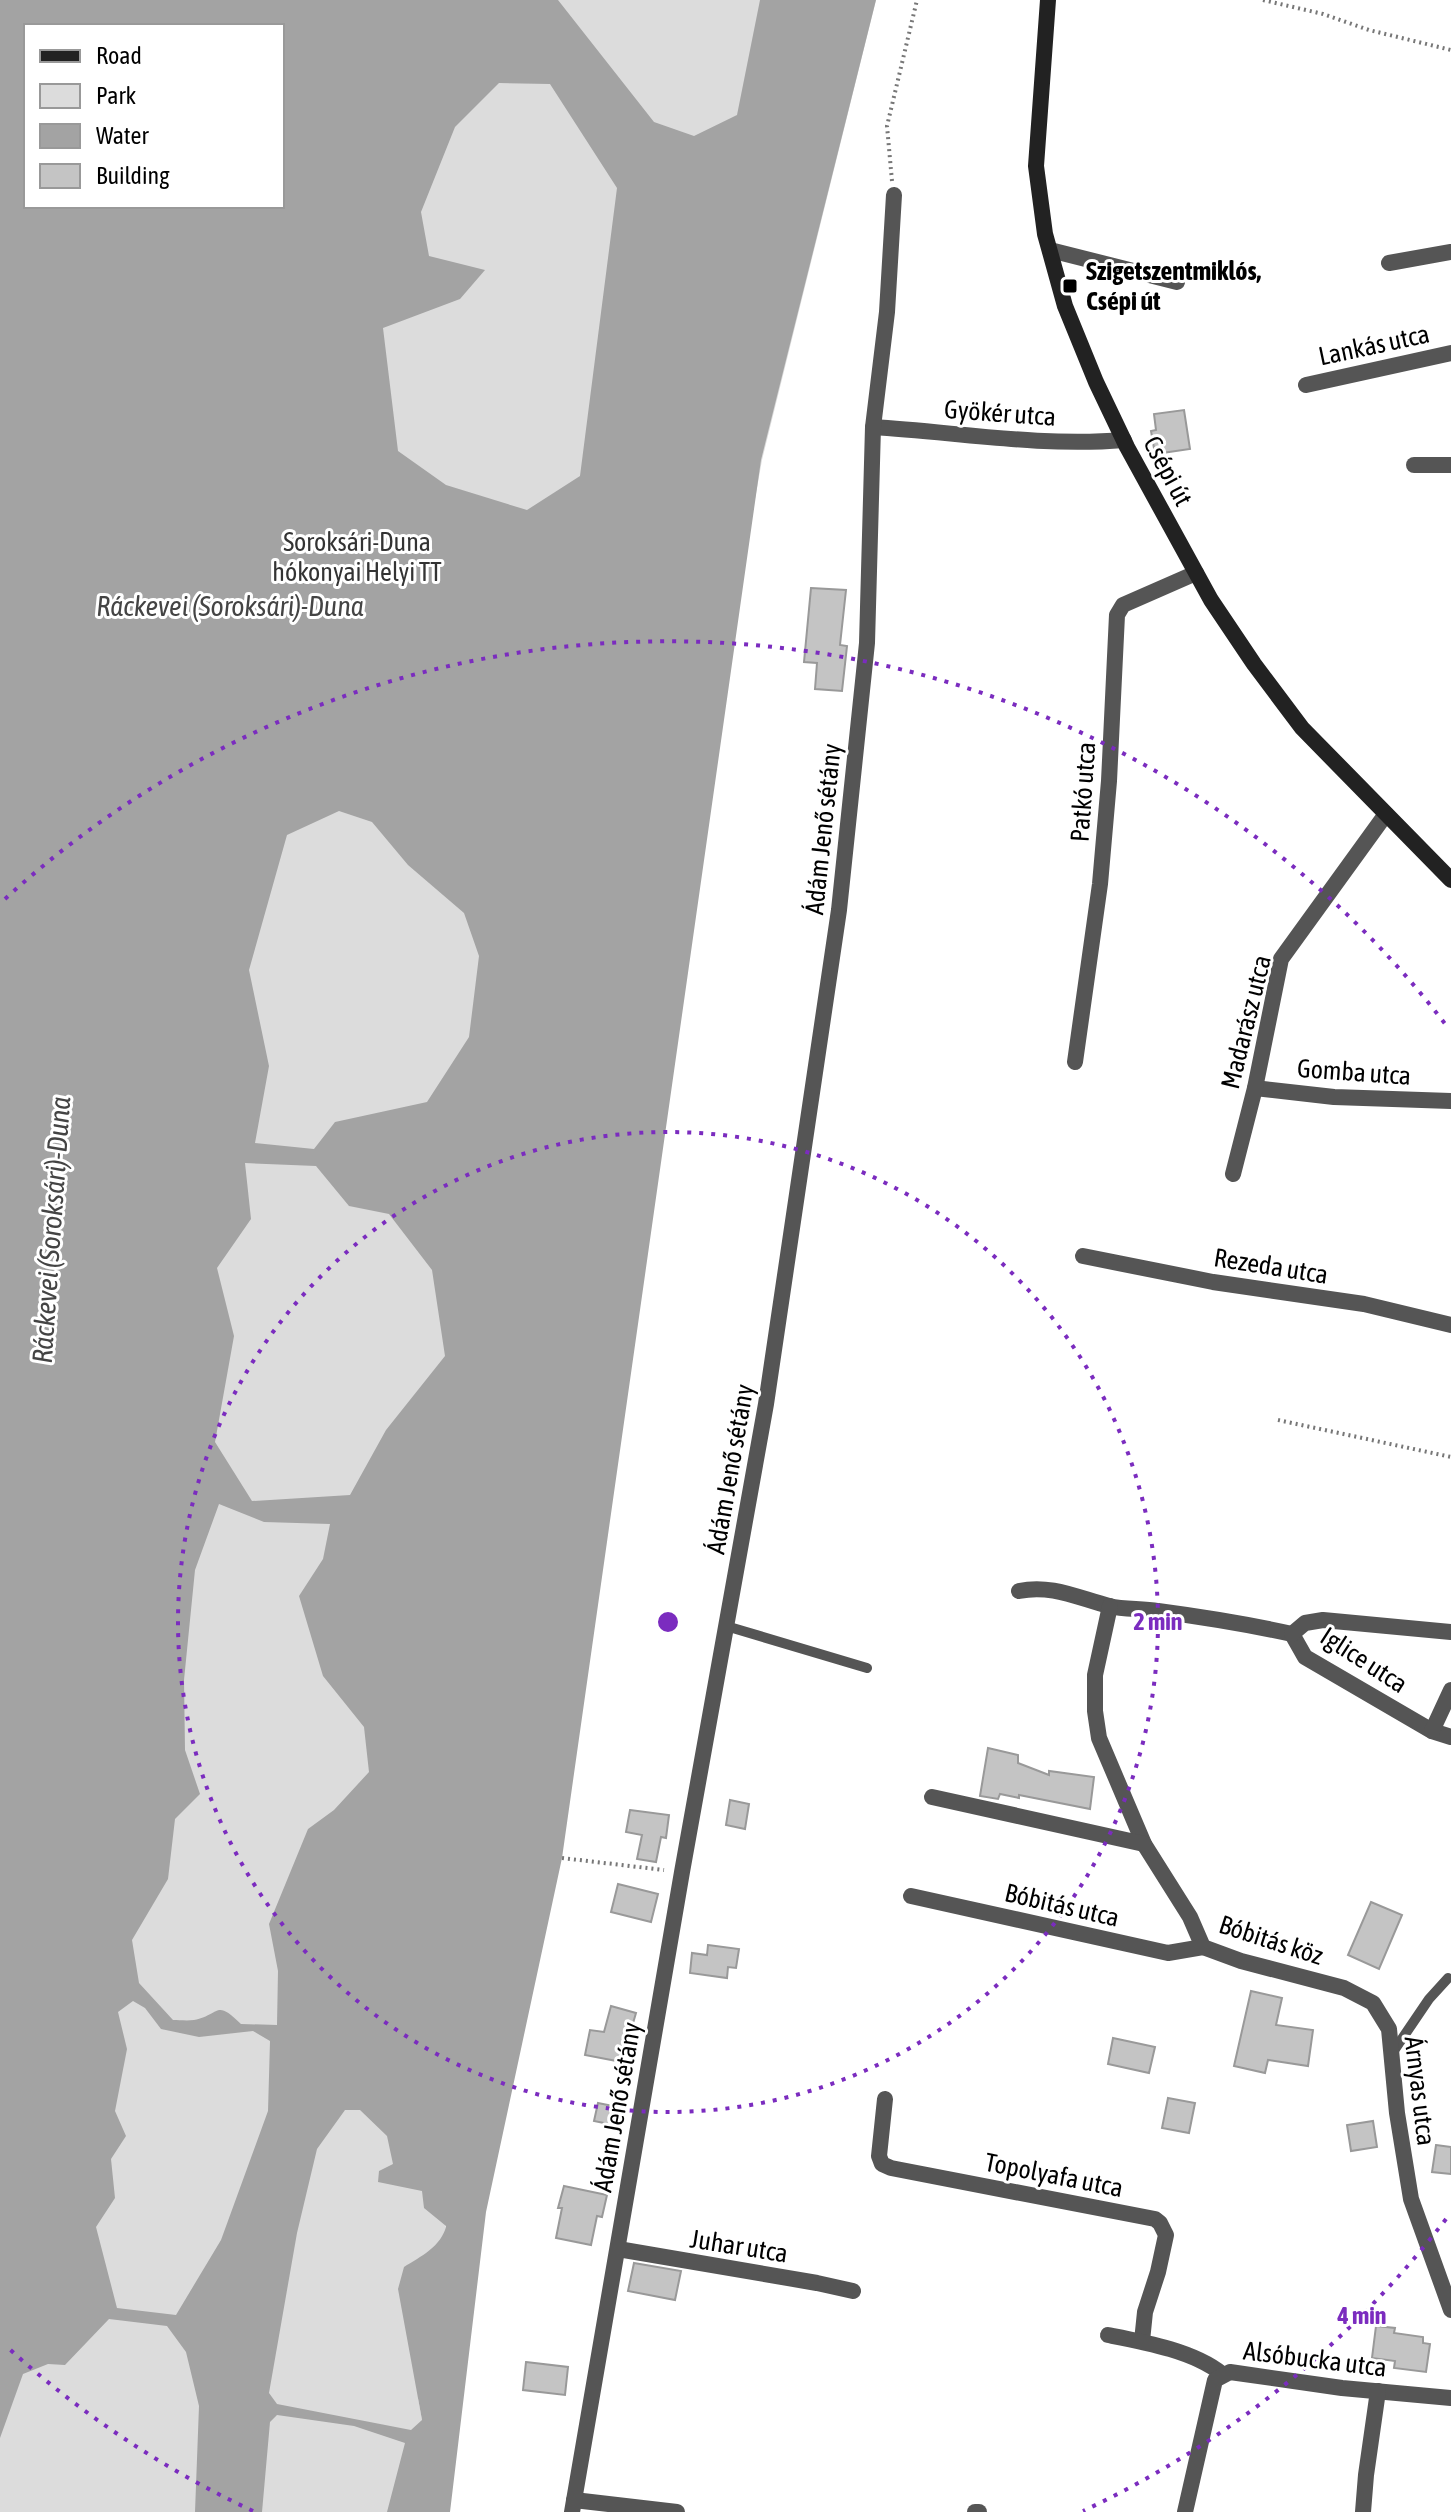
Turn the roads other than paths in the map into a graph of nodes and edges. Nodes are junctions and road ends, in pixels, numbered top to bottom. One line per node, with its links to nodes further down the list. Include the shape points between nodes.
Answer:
1 (1048, 0): 3 (street, Csépi út, via 1036,166)
2 (894, 195): 9 (street, Ádám Jenő sétány)
3 (1050, 250): 6 (street); 10 (street, Csépi út, via 1065,306)
4 (1451, 252): 5 (street)
5 (1389, 263)
6 (1177, 282)
7 (1451, 353): 8 (street, Lankás utca)
8 (1306, 385)
9 (873, 427): 10 (street, Gyökér utca, via 1093,443); 24 (street, Ádám Jenő sétány, via 867,643 839,910 766,1404)
10 (1124, 440): 13 (street, Csépi út)
11 (1414, 465): 12 (street)
12 (1451, 465)
13 (1196, 573): 14 (street, Csépi út, via 1302,728); 16 (street, Patkó utca, via 1123,605 1117,615 1103,855)
14 (1386, 814): 15 (street, Csépi út); 17 (street, Madarász utca, via 1281,959)
15 (1451, 880)
16 (1075, 1062)
17 (1255, 1088): 18 (street, Gomba utca); 19 (street, Madarász utca)
18 (1451, 1101)
19 (1233, 1174)
20 (1083, 1256): 21 (street, Rezeda utca, via 1364,1304)
21 (1451, 1325)
22 (1019, 1591): 23 (street, Iglice utca, via 1063,1592)
23 (1110, 1606): 26 (street, Iglice utca); 32 (street, Bóbitás köz, via 1095,1675 1097,1725)
24 (726, 1626): 27 (lane); 39 (street, Ádám Jenő sétány)
25 (1451, 1632): 26 (street, via 1323,1620 1305,1623)
26 (1292, 1634): 29 (street, Iglice utca, via 1305,1657)
27 (867, 1668)
28 (1451, 1690): 29 (street)
29 (1432, 1731): 30 (street, Iglice utca)
30 (1451, 1737)
31 (932, 1797): 32 (street)
32 (1144, 1844): 34 (street, Bóbitás köz)
33 (911, 1896): 34 (street, Bóbitás utca, via 1168,1953)
34 (1203, 1947): 36 (street, Bóbitás köz)
35 (1448, 1978): 37 (lane)
36 (1344, 1988): 37 (street, Árnyas utca, via 1373,2003 1389,2029)
37 (1390, 2056): 41 (street, Árnyas utca, via 1411,2199)
38 (885, 2099): 43 (street, Topolyafa utca, via 882,2164 1160,2223 1166,2235)
39 (618, 2249): 40 (street, Juhar utca); 47 (street, Ádám Jenő sétány)
40 (853, 2291)
41 (1451, 2310)
42 (1108, 2335): 43 (street)
43 (1142, 2341): 44 (street, via 1209,2363)
44 (1222, 2374): 45 (street, Alsóbucka utca); 49 (street, Alsóbucka utca, via 1215,2380)
45 (1378, 2391): 46 (street, Alsóbucka utca); 50 (street)
46 (1451, 2398)
47 (573, 2506): 48 (street)
48 (677, 2512)
49 (1185, 2512)
50 (1363, 2512)

